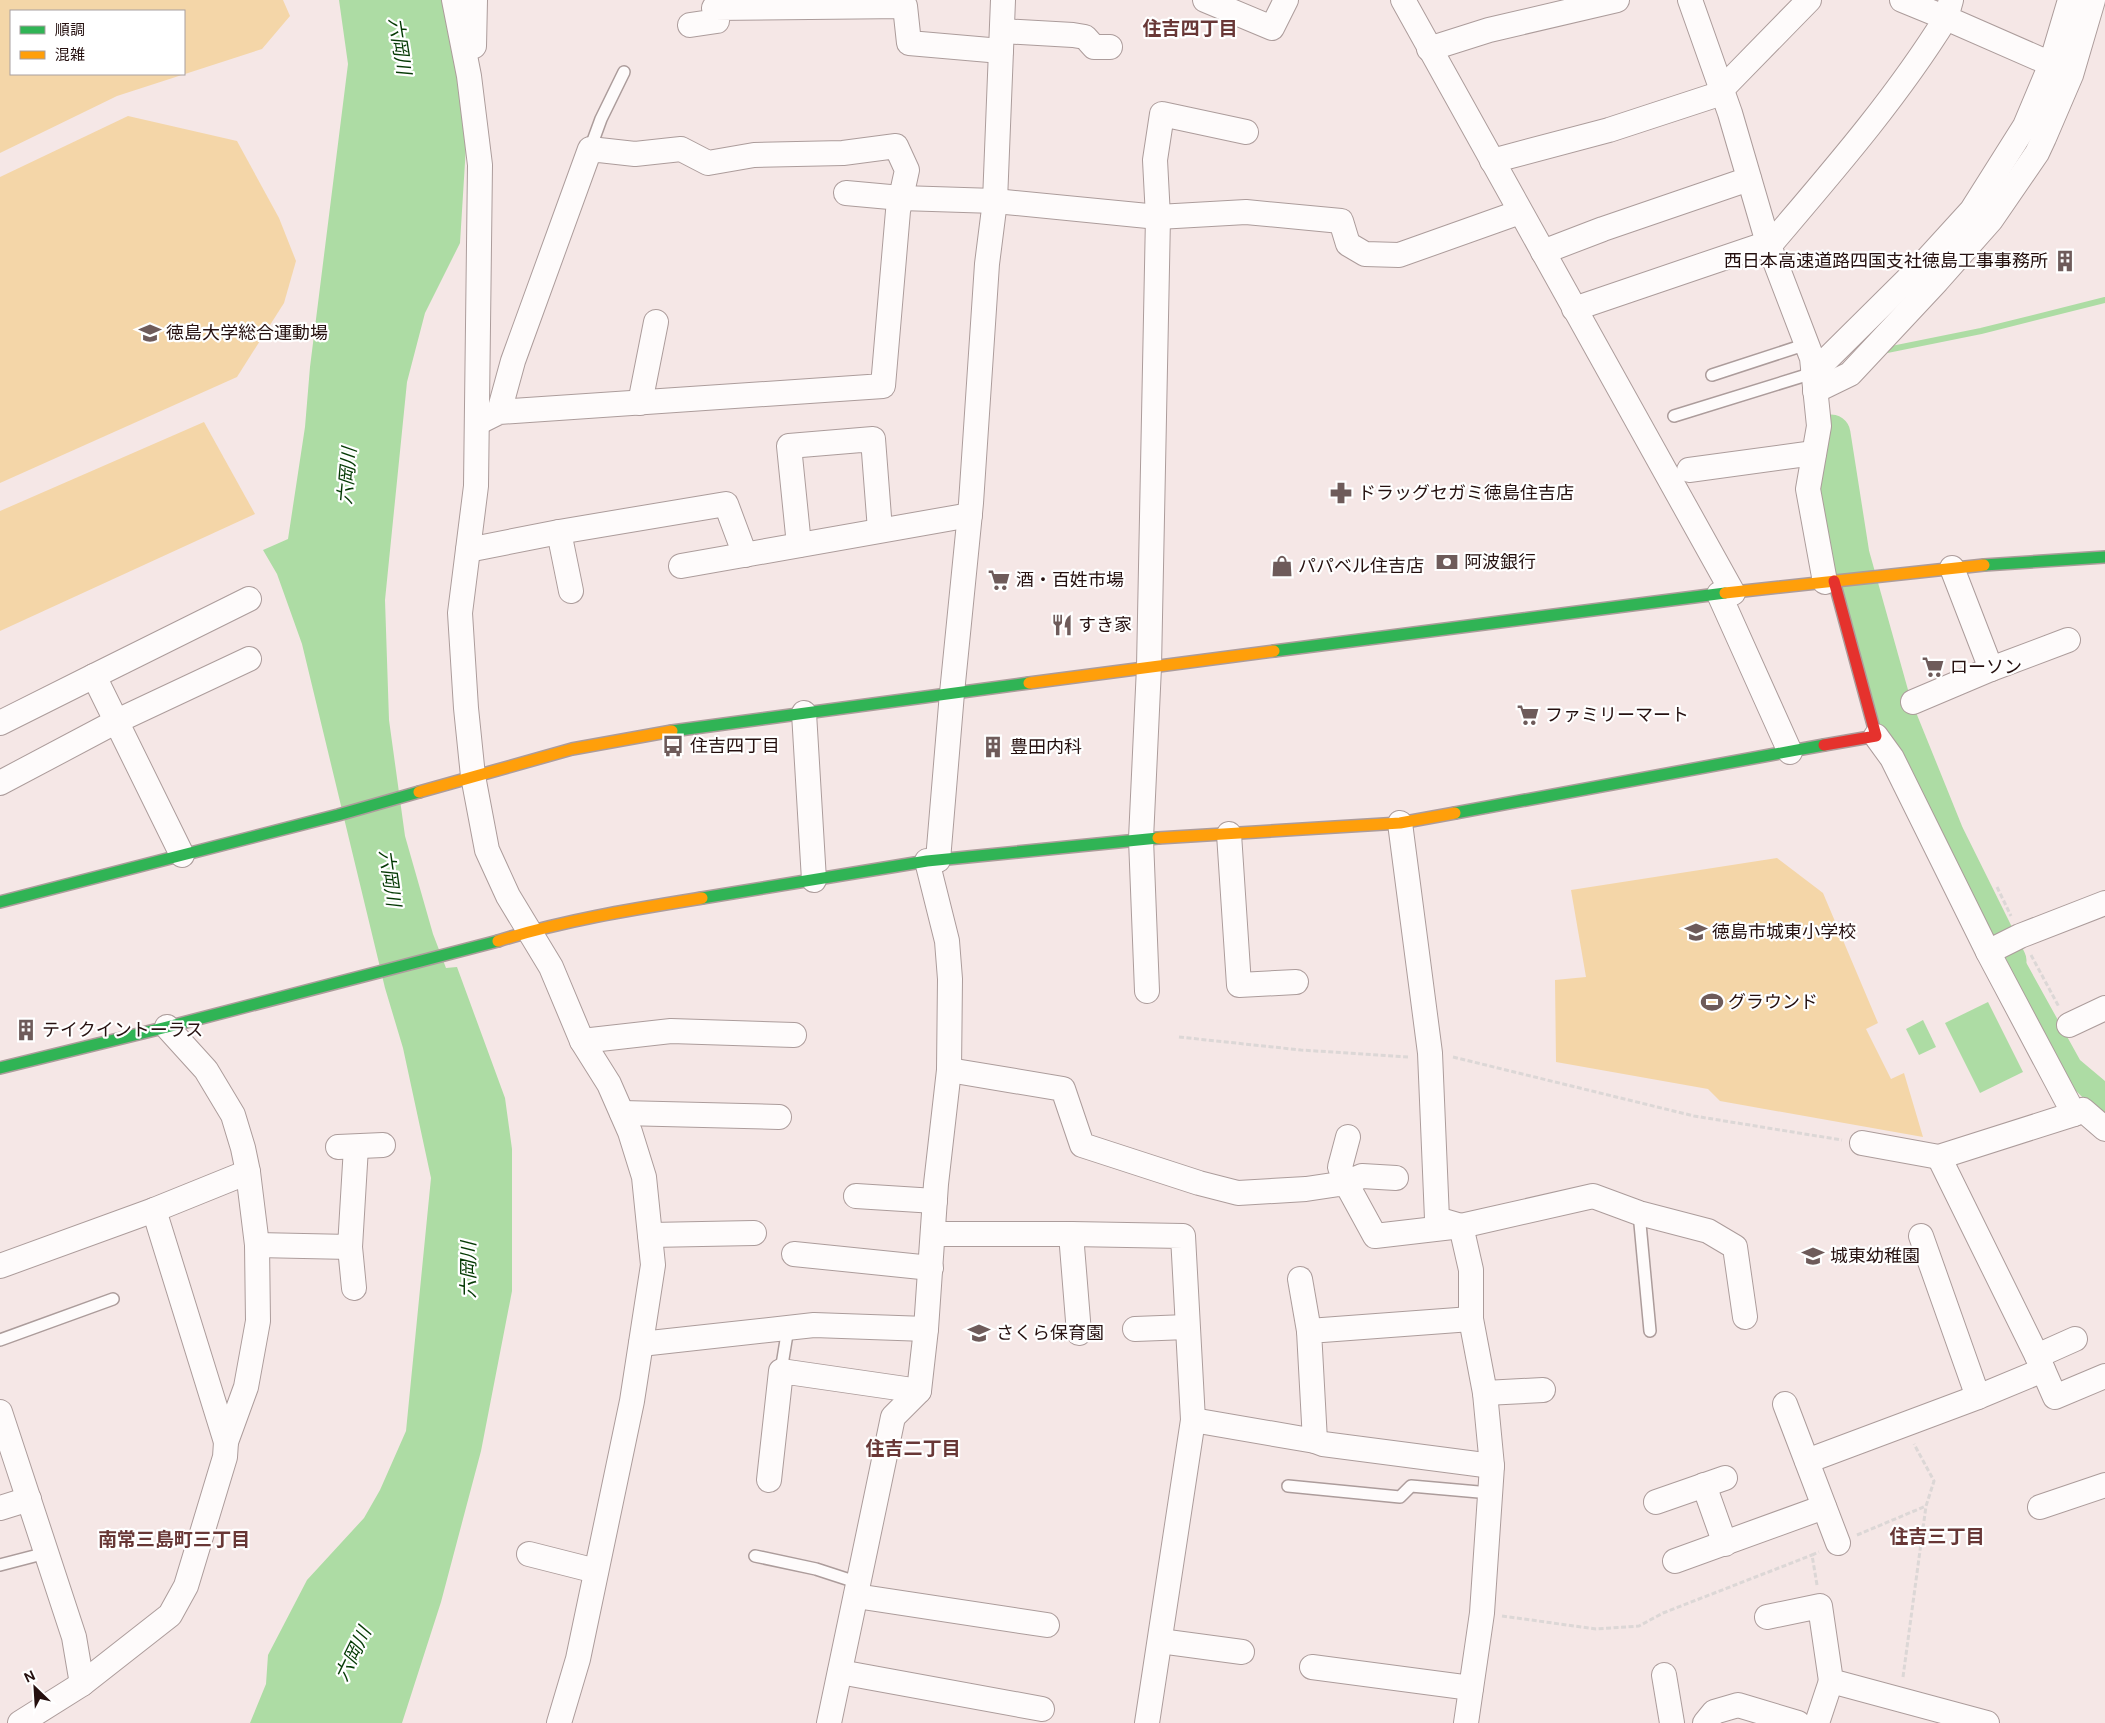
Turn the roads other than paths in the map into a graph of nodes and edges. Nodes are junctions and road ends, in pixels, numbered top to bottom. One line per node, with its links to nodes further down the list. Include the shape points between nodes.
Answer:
1 (454, 0): 18 (street)
2 (475, 0): 18 (street, via 474,50)
3 (1003, 0): 15 (street)
4 (1205, 0): 5 (street, via 1272,28)
5 (1286, 0)
6 (1403, 0): 17 (street)
7 (1617, 0): 17 (street, via 1489,30)
8 (1690, 0): 21 (street)
9 (1809, 0): 21 (street)
10 (1902, 0): 13 (street)
11 (2070, 0): 19 (street)
12 (2093, 0): 37 (street, via 2071,75 2044,138 1991,220 1850,374)
13 (1949, 9): 19 (street); 31 (street, via 1928,47 1865,132)
14 (690, 25): 15 (street, via 717,22 714,8 905,6 909,43)
15 (1001, 41): 16 (street, via 1073,35 1085,37 1094,48); 28 (street)
16 (1110, 48)
17 (1429, 49): 24 (street)
18 (466, 60): 41 (street, via 480,165)
19 (2051, 64): 37 (street, via 2025,126 1972,210)
20 (624, 72): 23 (lane)
21 (1722, 91): 24 (street, via 1609,130); 25 (street)
22 (1246, 132): 30 (street, via 1162,114 1155,160)
23 (590, 149): 27 (street, via 635,154 682,149 708,163 754,155 844,154 896,146 906,170); 39 (street, via 513,361)
24 (1492, 161): 29 (street)
25 (1749, 179): 31 (street); 32 (street)
26 (846, 193): 27 (street)
27 (901, 198): 28 (street); 38 (street, via 883,386)
28 (995, 201): 30 (street); 44 (street, via 987,264)
29 (1520, 212): 30 (street, via 1399,255 1365,254 1356,249 1348,244 1341,221 1246,212); 32 (street)
30 (1158, 217): 59 (street)
31 (1769, 244): 33 (street); 35 (street)
32 (1543, 252): 33 (street)
33 (1574, 309): 55 (street)
34 (656, 322): 38 (street)
35 (1807, 344): 36 (lane); 37 (street)
36 (1712, 375)
37 (1814, 382): 40 (lane); 42 (street, via 1819,426)
38 (640, 402): 39 (street)
39 (500, 412): 41 (street)
40 (1674, 416)
41 (477, 423): 48 (street, via 476,486)
42 (1814, 453): 43 (street); 53 (street, via 1808,489)
43 (1689, 470)
44 (970, 515): 45 (street); 62 (street)
45 (880, 530): 47 (street); 47 (street, via 873,439 788,446)
46 (559, 532): 48 (street); 49 (street, via 726,504); 54 (street)
47 (799, 545): 49 (street)
48 (468, 550): 69 (street, via 460,613)
49 (745, 555): 51 (street)
50 (2105, 557): 52 (street)
51 (681, 566)
52 (1952, 568): 53 (street); 60 (street)
53 (1830, 582): 55 (street); 67 (street)
54 (571, 591)
55 (1726, 594): 59 (street); 68 (street)
56 (249, 599): 61 (street)
57 (2068, 640): 60 (street)
58 (249, 659): 65 (street)
59 (1149, 667): 62 (street); 73 (street)
60 (1991, 669): 63 (street)
61 (94, 676): 65 (street); 66 (street)
62 (952, 693): 64 (street); 75 (street)
63 (1913, 702)
64 (804, 713): 69 (street, via 641,735 572,749); 76 (street)
65 (117, 720): 70 (street); 74 (street)
66 (0, 723)
67 (1876, 736): 68 (street); 80 (street, via 1892,758)
68 (1790, 752): 71 (street)
69 (474, 776): 74 (street); 79 (street, via 487,850 508,896)
70 (0, 783)
71 (1400, 823): 72 (street); 105 (street, via 1430,1056 1437,1219)
72 (1229, 834): 73 (street); 81 (street, via 1238,985)
73 (1141, 839): 75 (street); 82 (street)
74 (182, 855): 77 (street)
75 (933, 861): 76 (street); 89 (street, via 950,979)
76 (814, 880): 79 (street, via 618,912)
77 (0, 902)
78 (2105, 903): 80 (street)
79 (530, 931): 85 (street); 87 (street, via 551,967)
80 (1991, 951): 91 (street)
81 (1296, 982)
82 (1147, 990)
83 (2105, 1008): 84 (street)
84 (2069, 1025)
85 (167, 1027): 88 (street); 98 (street, via 206,1070 232,1115 244,1148)
86 (794, 1036): 87 (street, via 671,1031)
87 (582, 1041): 90 (street, via 609,1084)
88 (0, 1068)
89 (948, 1070): 100 (street, via 1063,1089 1082,1145 1199,1183 1238,1193); 102 (street)
90 (622, 1113): 92 (street); 109 (street, via 644,1177)
91 (2074, 1114): 93 (street, via 2083,1110); 97 (street)
92 (779, 1117)
93 (2105, 1129)
94 (1348, 1138): 100 (street, via 1340,1167)
95 (1862, 1143): 97 (street)
96 (383, 1145): 112 (street, via 347,1147)
97 (1939, 1157): 131 (street)
98 (248, 1172): 103 (street); 111 (street)
99 (1396, 1178): 100 (street, via 1362,1176)
100 (1346, 1183): 105 (street, via 1375,1236)
101 (856, 1196): 102 (street)
102 (935, 1201): 107 (street)
103 (154, 1210): 114 (street); 142 (street)
104 (1639, 1213): 105 (street, via 1593,1196); 119 (street, via 1708,1231 1734,1247); 126 (lane)
105 (1461, 1226): 120 (street, via 1471,1270)
106 (754, 1233): 109 (street)
107 (934, 1234): 108 (street); 115 (street)
108 (1071, 1234): 121 (street, via 1183,1236); 127 (street)
109 (650, 1235): 130 (street, via 653,1266)
110 (1921, 1236): 137 (street)
111 (257, 1245): 112 (street); 142 (street, via 258,1321 246,1387)
112 (350, 1247): 117 (street)
113 (794, 1254): 115 (street)
114 (0, 1266)
115 (931, 1268): 123 (street)
116 (1300, 1279): 125 (street)
117 (354, 1288)
118 (113, 1298): 129 (lane)
119 (1745, 1317)
120 (1471, 1318): 125 (street); 136 (street)
121 (1187, 1326): 124 (street); 140 (street)
122 (788, 1328): 123 (street, via 848,1325); 130 (street); 132 (lane)
123 (926, 1329): 135 (street)
124 (1135, 1329)
125 (1309, 1331): 141 (street)
126 (1650, 1331)
127 (1079, 1332)
128 (2075, 1339): 131 (street)
129 (0, 1340)
130 (641, 1344): 161 (street)
131 (2040, 1363): 133 (street, via 2054,1397); 137 (street)
132 (781, 1371): 135 (street); 145 (street)
133 (2105, 1376)
134 (1543, 1390): 136 (street)
135 (919, 1391): 162 (street, via 893,1417)
136 (1485, 1393): 144 (street)
137 (1978, 1397): 143 (street)
138 (1785, 1404): 143 (street)
139 (0, 1412): 149 (street)
140 (1193, 1420): 141 (street); 165 (street)
141 (1315, 1441): 144 (street)
142 (226, 1442): 171 (street, via 225,1457 186,1586 170,1615)
143 (1807, 1461): 151 (street)
144 (1492, 1466): 148 (street)
145 (769, 1480)
146 (2105, 1485): 152 (street)
147 (1288, 1486): 148 (lane, via 1400,1496 1411,1486)
148 (1490, 1493): 172 (street, via 1482,1613)
149 (29, 1499): 153 (street); 156 (street)
150 (1656, 1502): 155 (street, via 1714,1481)
151 (1824, 1507): 154 (street); 155 (street)
152 (2040, 1507)
153 (0, 1508)
154 (1838, 1543)
155 (1725, 1544): 159 (street)
156 (46, 1553): 160 (lane); 171 (street, via 74,1637)
157 (529, 1554): 161 (street)
158 (755, 1556): 162 (lane, via 816,1569)
159 (1675, 1561)
160 (0, 1565)
161 (596, 1571): 176 (street, via 578,1659)
162 (858, 1590): 164 (street); 168 (street)
163 (1767, 1617): 170 (street, via 1820,1606)
164 (1047, 1625)
165 (1160, 1641): 166 (street); 178 (street)
166 (1242, 1652)
167 (1312, 1667): 172 (street)
168 (840, 1672): 173 (street); 177 (street)
169 (1664, 1675): 180 (street)
170 (1831, 1681): 174 (street); 183 (street)
171 (82, 1684): 175 (street)
172 (1471, 1688): 179 (street)
173 (1042, 1709)
174 (1951, 1718): 184 (street)
175 (20, 1723)
176 (559, 1723)
177 (829, 1723)
178 (1147, 1723)
179 (1466, 1723)
180 (1672, 1723)
181 (1705, 1723): 182 (street, via 1714,1712 1738,1705)
182 (1798, 1723)
183 (1817, 1723)
184 (1987, 1723)

